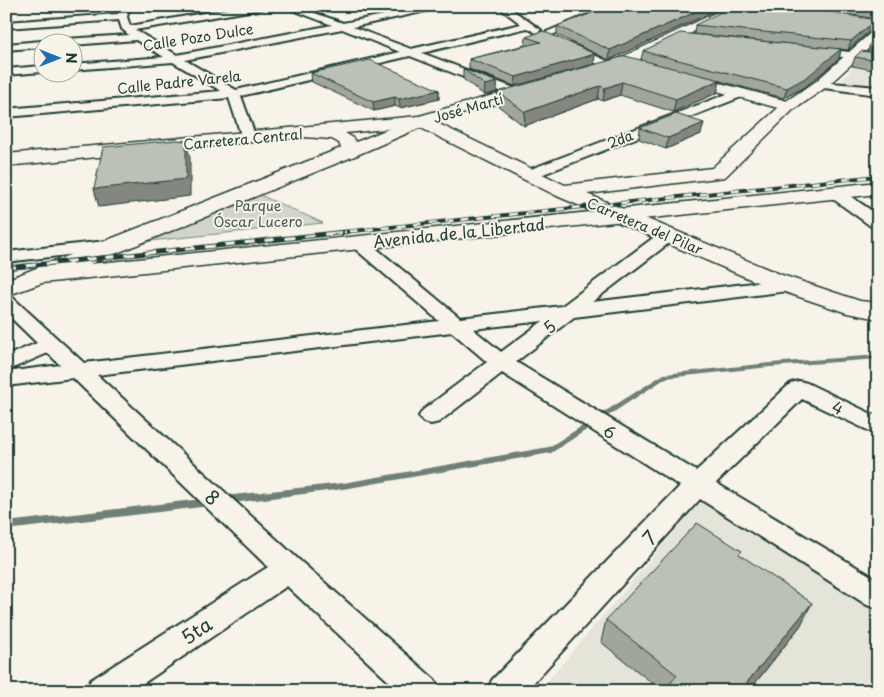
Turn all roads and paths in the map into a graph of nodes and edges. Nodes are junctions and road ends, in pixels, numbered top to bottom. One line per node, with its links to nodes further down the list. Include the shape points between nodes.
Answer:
1 (8, 6): 10 (street)
2 (138, 6): 11 (street)
3 (261, 6): 15 (street)
4 (286, 6): 14 (street)
5 (445, 6): 14 (street, Calle Pozo Dulce)
6 (520, 6): 9 (street)
7 (618, 6): 17 (street)
8 (740, 6): 19 (main road)
9 (504, 8): 13 (street)
10 (6, 11)
11 (124, 11): 12 (street); 15 (street)
12 (6, 25)
13 (528, 25): 17 (street); 25 (street, Calle Padre Varela)
14 (345, 26): 25 (street); 28 (street, Calle Pozo Dulce)
15 (127, 29): 18 (street)
16 (878, 32): 26 (main road)
17 (544, 35): 29 (street)
18 (138, 37): 21 (street); 28 (street)
19 (675, 37): 20 (street); 29 (main road)
20 (695, 39)
21 (82, 41)
22 (32, 45): 23 (street)
23 (6, 47)
24 (804, 50): 26 (street)
25 (414, 53): 40 (street, Calle Padre Varela); 41 (street)
26 (853, 56): 27 (street); 36 (main road)
27 (878, 58)
28 (175, 59): 30 (street, Calle Pozo Dulce); 40 (street)
29 (617, 64): 31 (main road); 34 (main road)
30 (82, 66)
31 (641, 66)
32 (32, 70): 33 (street)
33 (6, 72)
34 (586, 74)
35 (668, 74): 39 (main road)
36 (820, 84): 38 (street); 42 (main road)
37 (544, 86): 41 (main road, José Martí)
38 (878, 91)
39 (740, 93): 42 (main road); 49 (street, 2da)
40 (234, 94): 43 (street, Calle Padre Varela); 46 (street)
41 (518, 94): 44 (main road, José Martí)
42 (789, 106): 51 (main road, via 718,173)
43 (6, 113)
44 (420, 121): 45 (main road, Carretera Central); 47 (main road); 49 (main road, Carretera del Pilar)
45 (309, 133): 46 (main road, Carretera Central); 47 (main road, via 337,134 346,138)
46 (249, 138): 48 (main road, Carretera Central)
47 (351, 151): 57 (main road)
48 (6, 160)
49 (528, 174): 51 (main road, Carretera del Pilar)
50 (878, 188): 52 (main road, Avenida de la Libertad)
51 (564, 192): 53 (main road, Carretera del Pilar)
52 (835, 193): 53 (main road, Avenida de la Libertad); 54 (street)
53 (617, 214): 55 (main road, Carretera del Pilar); 56 (main road, Avenida de la Libertad)
54 (878, 223)
55 (667, 236): 60 (main road, Carretera del Pilar); 64 (street, 5)
56 (359, 243): 59 (main road, Avenida de la Libertad); 65 (street, 6)
57 (118, 244): 58 (street); 59 (main road)
58 (6, 257)
59 (40, 276): 61 (main road)
60 (788, 285): 63 (main road, Carretera del Pilar, via 856,308); 64 (street)
61 (6, 289)
62 (6, 302): 66 (street, 8)
63 (878, 311)
64 (568, 312): 65 (street); 67 (street, 5)
65 (456, 325): 67 (street, 6); 69 (street)
66 (51, 344): 68 (street); 69 (street, 8)
67 (501, 363): 72 (street, 5); 74 (street, 6)
68 (6, 364)
69 (79, 370): 70 (street); 75 (street, 8)
70 (6, 379)
71 (799, 388): 73 (street, 4); 74 (street, 7)
72 (432, 416)
73 (878, 427)
74 (697, 485): 76 (street, 6); 79 (street, 7)
75 (290, 569): 77 (street, 5ta); 78 (street, 8)
76 (878, 596)
77 (103, 691)
78 (423, 691)
79 (504, 691)

